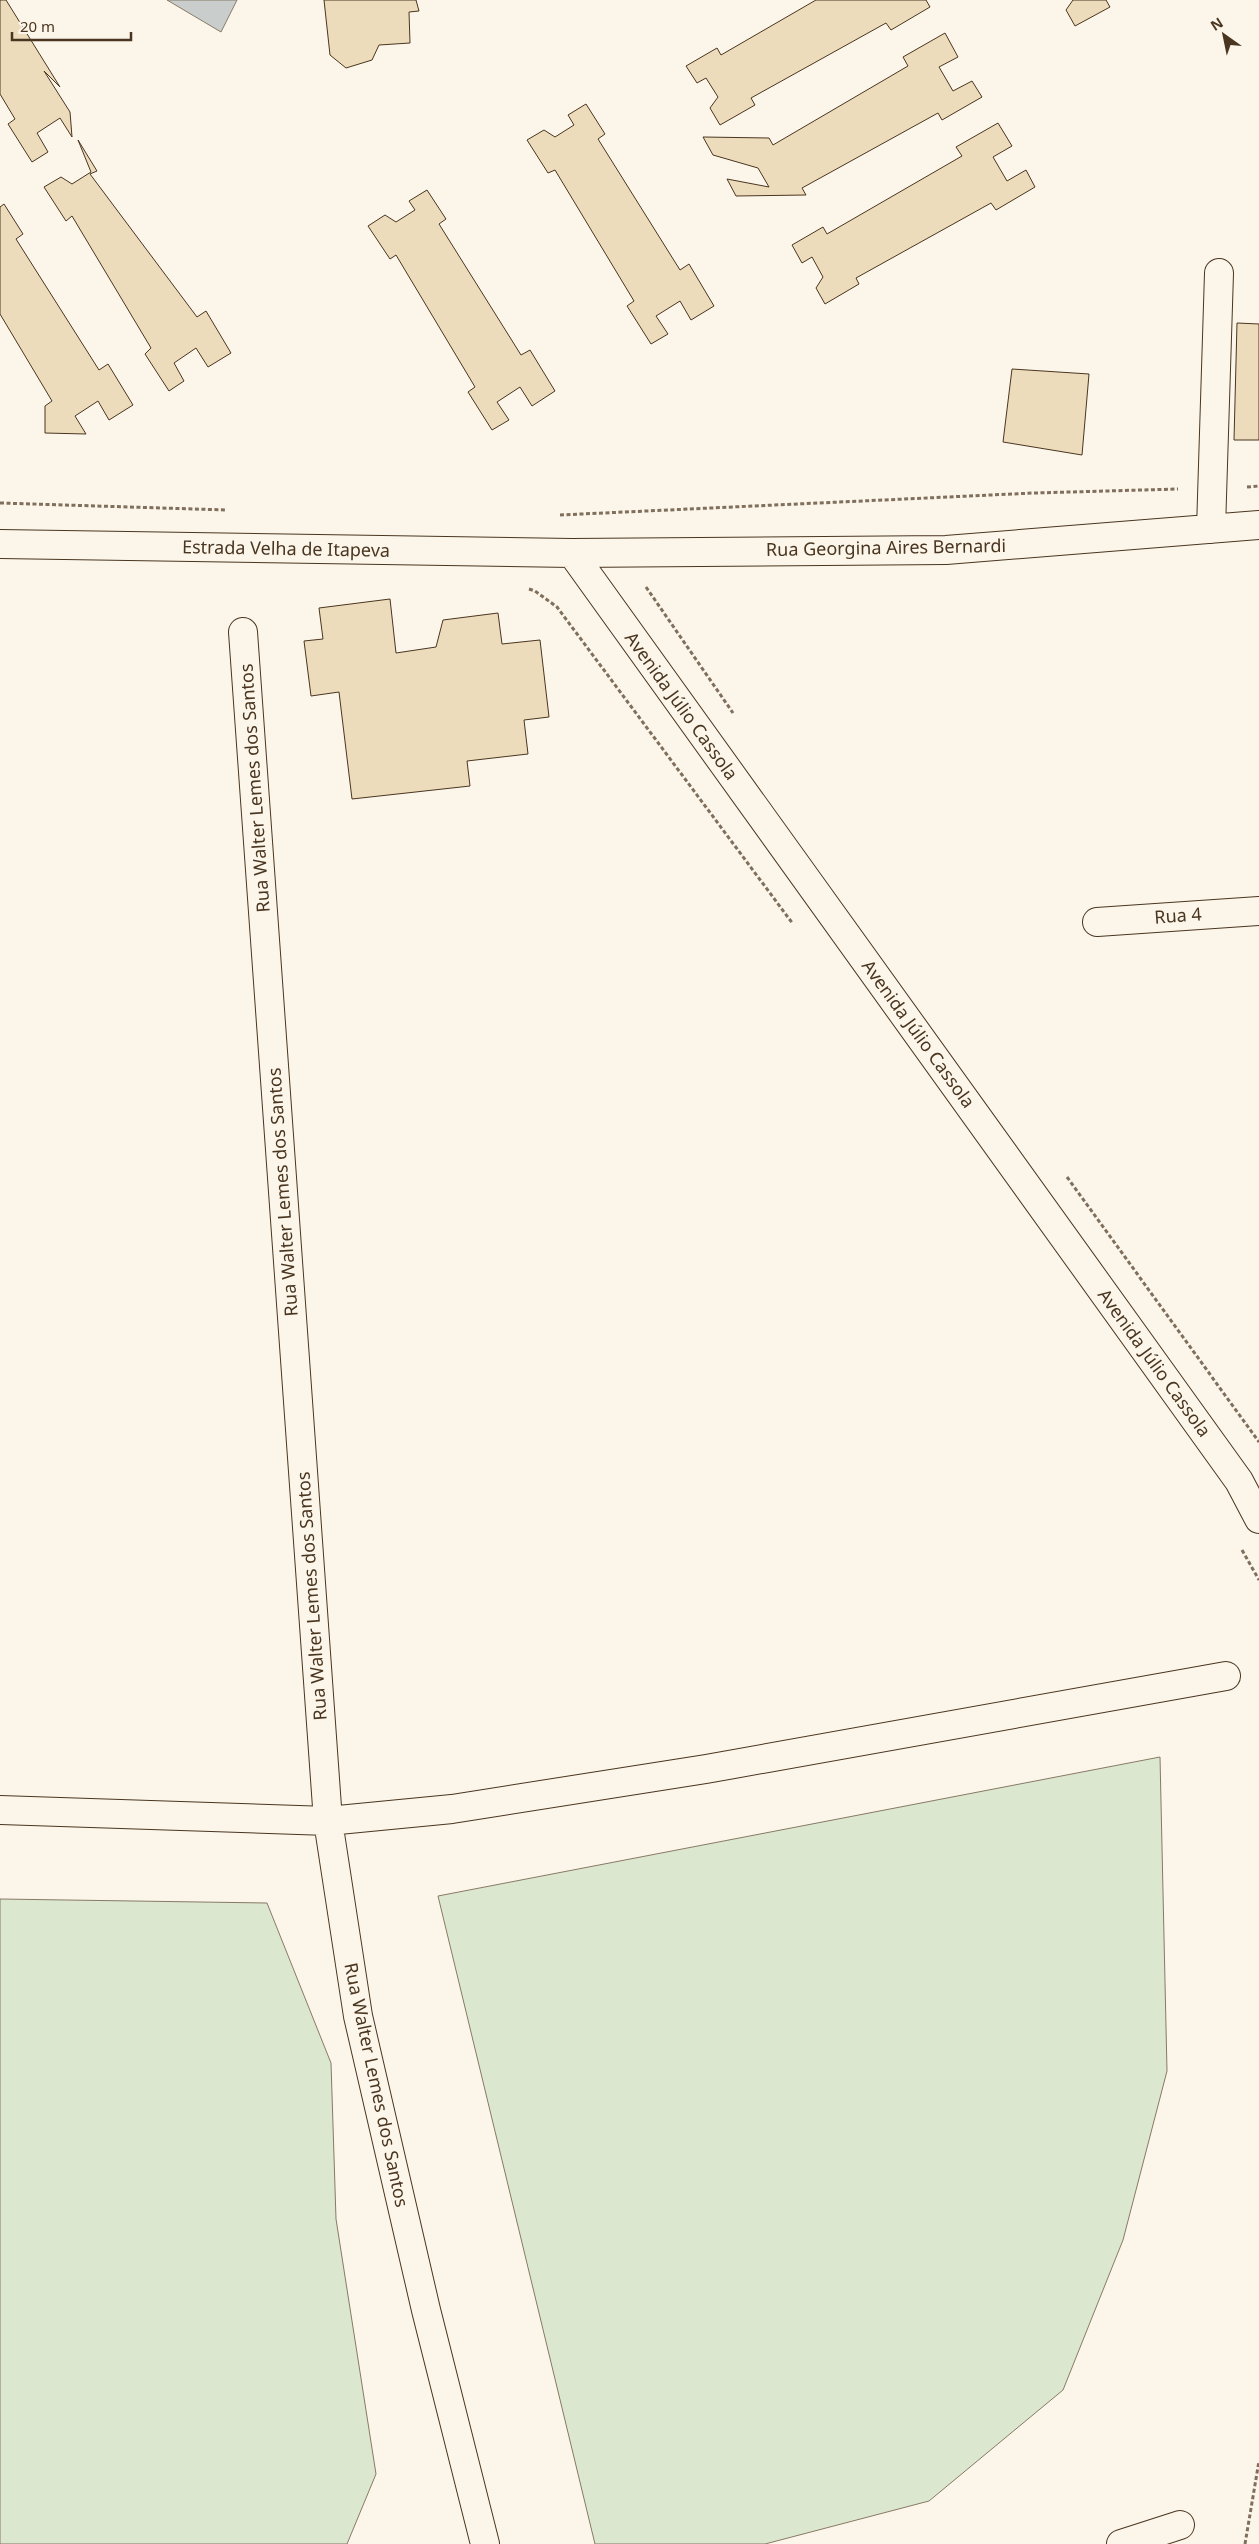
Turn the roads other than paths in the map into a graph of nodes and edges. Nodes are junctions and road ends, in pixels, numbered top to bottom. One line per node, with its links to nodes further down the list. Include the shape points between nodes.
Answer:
1 (1219, 273): 3 (street)
2 (1259, 526): 3 (street, Rua Georgina Aires Bernardi)
3 (1211, 529): 5 (street, Rua Georgina Aires Bernardi, via 946,550)
4 (0, 544): 5 (street, Estrada Velha de Itapeva)
5 (572, 553): 9 (street, Avenida Júlio Cassola, via 1239,1481)
6 (244, 632): 12 (street, Rua Walter Lemes dos Santos)
7 (1259, 911): 8 (street, Rua 4)
8 (1097, 922)
9 (1259, 1519)
10 (1226, 1676): 12 (street, via 706,1769 452,1809)
11 (0, 1810): 12 (street)
12 (328, 1821): 14 (street, Rua Walter Lemes dos Santos, via 358,2016 426,2310)
13 (1180, 2525): 15 (street)
14 (485, 2544)
15 (1121, 2544)

